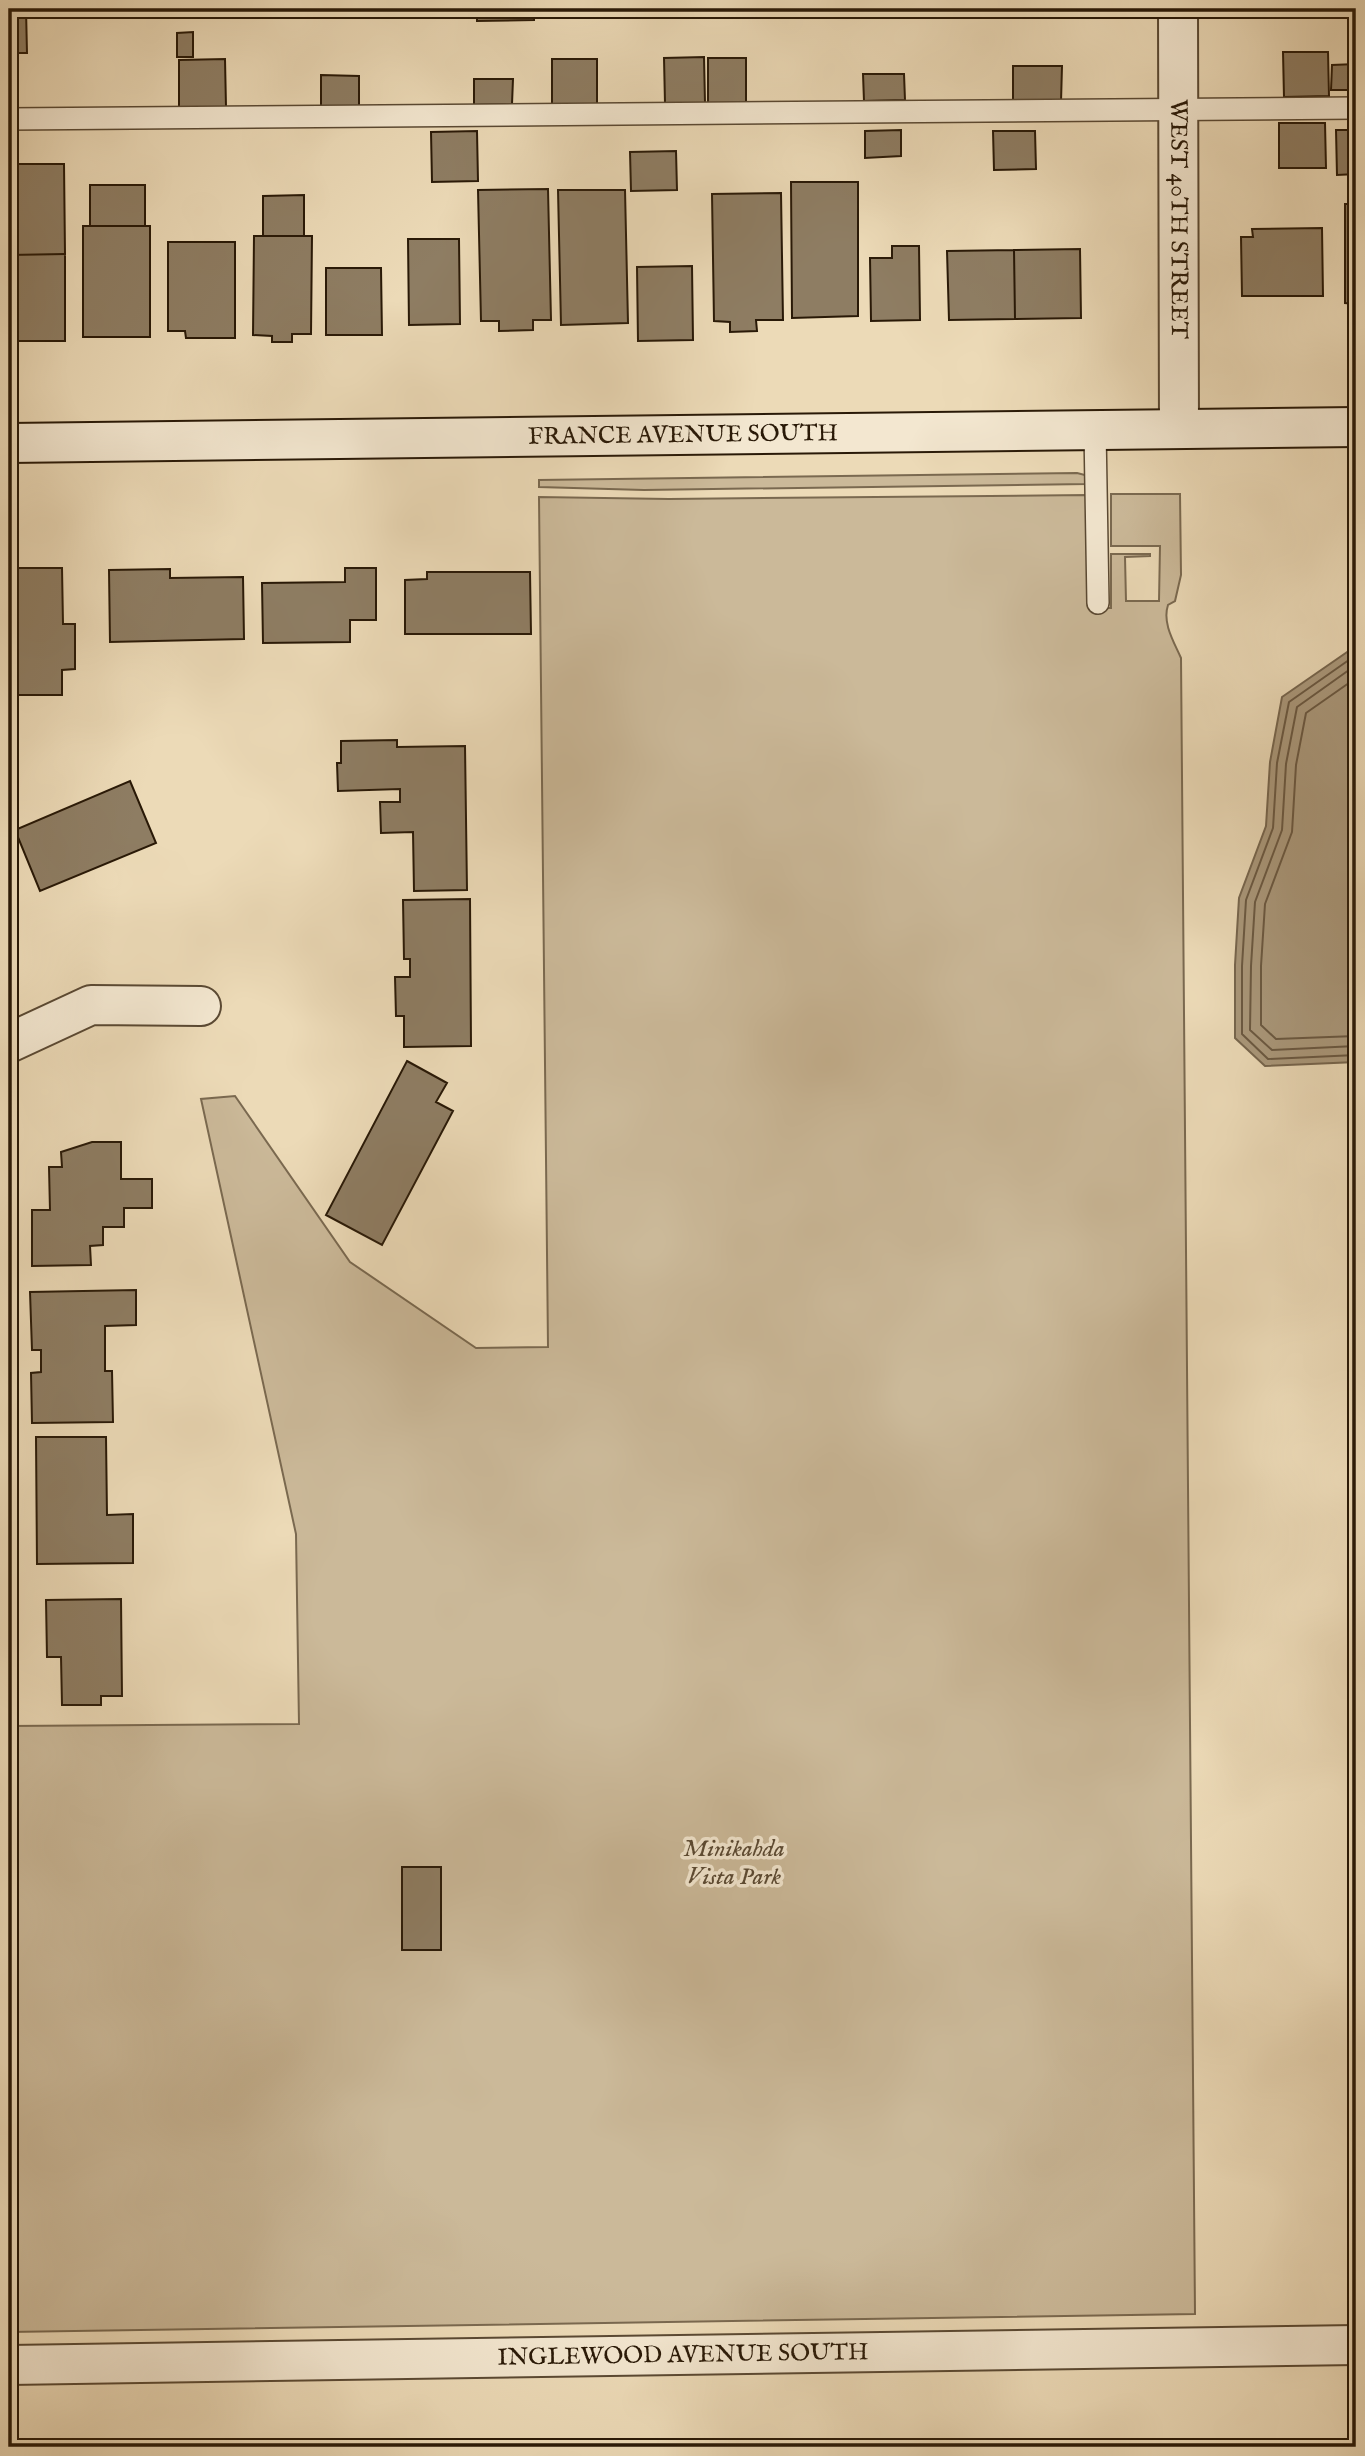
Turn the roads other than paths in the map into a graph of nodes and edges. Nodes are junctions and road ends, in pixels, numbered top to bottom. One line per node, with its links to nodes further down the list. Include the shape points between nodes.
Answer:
1 (1178, 9): 3 (street, WEST 40TH STREET)
2 (1356, 108): 3 (lane)
3 (1179, 110): 4 (lane); 6 (street, WEST 40TH STREET)
4 (9, 119)
5 (1356, 426): 6 (street, FRANCE AVENUE SOUTH)
6 (1179, 429): 7 (street, FRANCE AVENUE SOUTH)
7 (1096, 430): 8 (street, FRANCE AVENUE SOUTH); 9 (lane)
8 (9, 443)
9 (1098, 603)
10 (201, 1006): 11 (street, via 90,1004)
11 (9, 1042)
12 (1356, 2345): 13 (street, INGLEWOOD AVENUE SOUTH)
13 (9, 2365)

